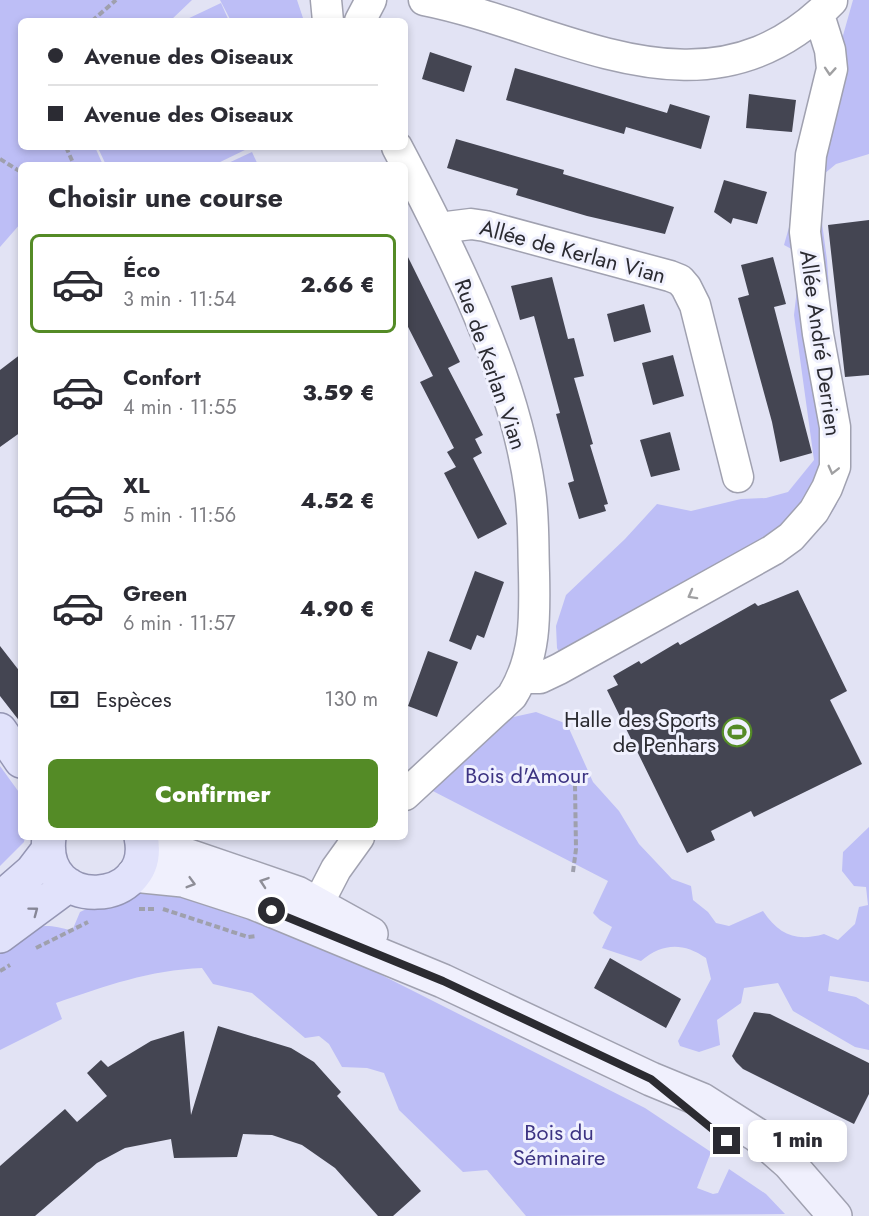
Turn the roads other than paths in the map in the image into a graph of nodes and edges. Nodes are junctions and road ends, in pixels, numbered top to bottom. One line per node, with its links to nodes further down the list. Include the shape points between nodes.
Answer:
1 (326, 0): 5 (street)
2 (372, 0): 6 (street)
3 (424, 0): 4 (street, via 627,60 672,66 745,56 778,43)
4 (826, 7): 10 (street, Allée André Derrien, one-way to 10, via 832,69 811,155 805,232 818,334 836,427 835,467 827,488 803,525 773,550)
5 (328, 18)
6 (362, 18)
7 (408, 168): 8 (street, Rue de Kerlan Vian)
8 (439, 228): 9 (street, Allée de Kerlan Vian, via 485,226 680,280 695,305); 10 (street, Rue de Kerlan Vian, via 491,350 526,467 533,518 535,614)
9 (738, 477)
10 (531, 678): 11 (street, Rue de Kerlan Vian)
11 (408, 792)
12 (142, 840): 16 (main road, via 139,864)
13 (145, 840): 19 (main road, one-way to 13, via 297,893)
14 (357, 840): 19 (street, via 336,869)
15 (49, 844): 17 (main road, via 51,864); 18 (main road, via 32,871)
16 (133, 875): 17 (main road, via 110,891 82,892); 19 (main road, one-way to 19, via 183,880)
17 (69, 885): 20 (main road, one-way to 17)
18 (0, 899)
19 (313, 914): 21 (main road, via 443,981)
20 (9, 948)
21 (651, 1079): 22 (main road, via 759,1167); 23 (main road, via 702,1100 757,1135 789,1163)
22 (806, 1216)
23 (835, 1216)

